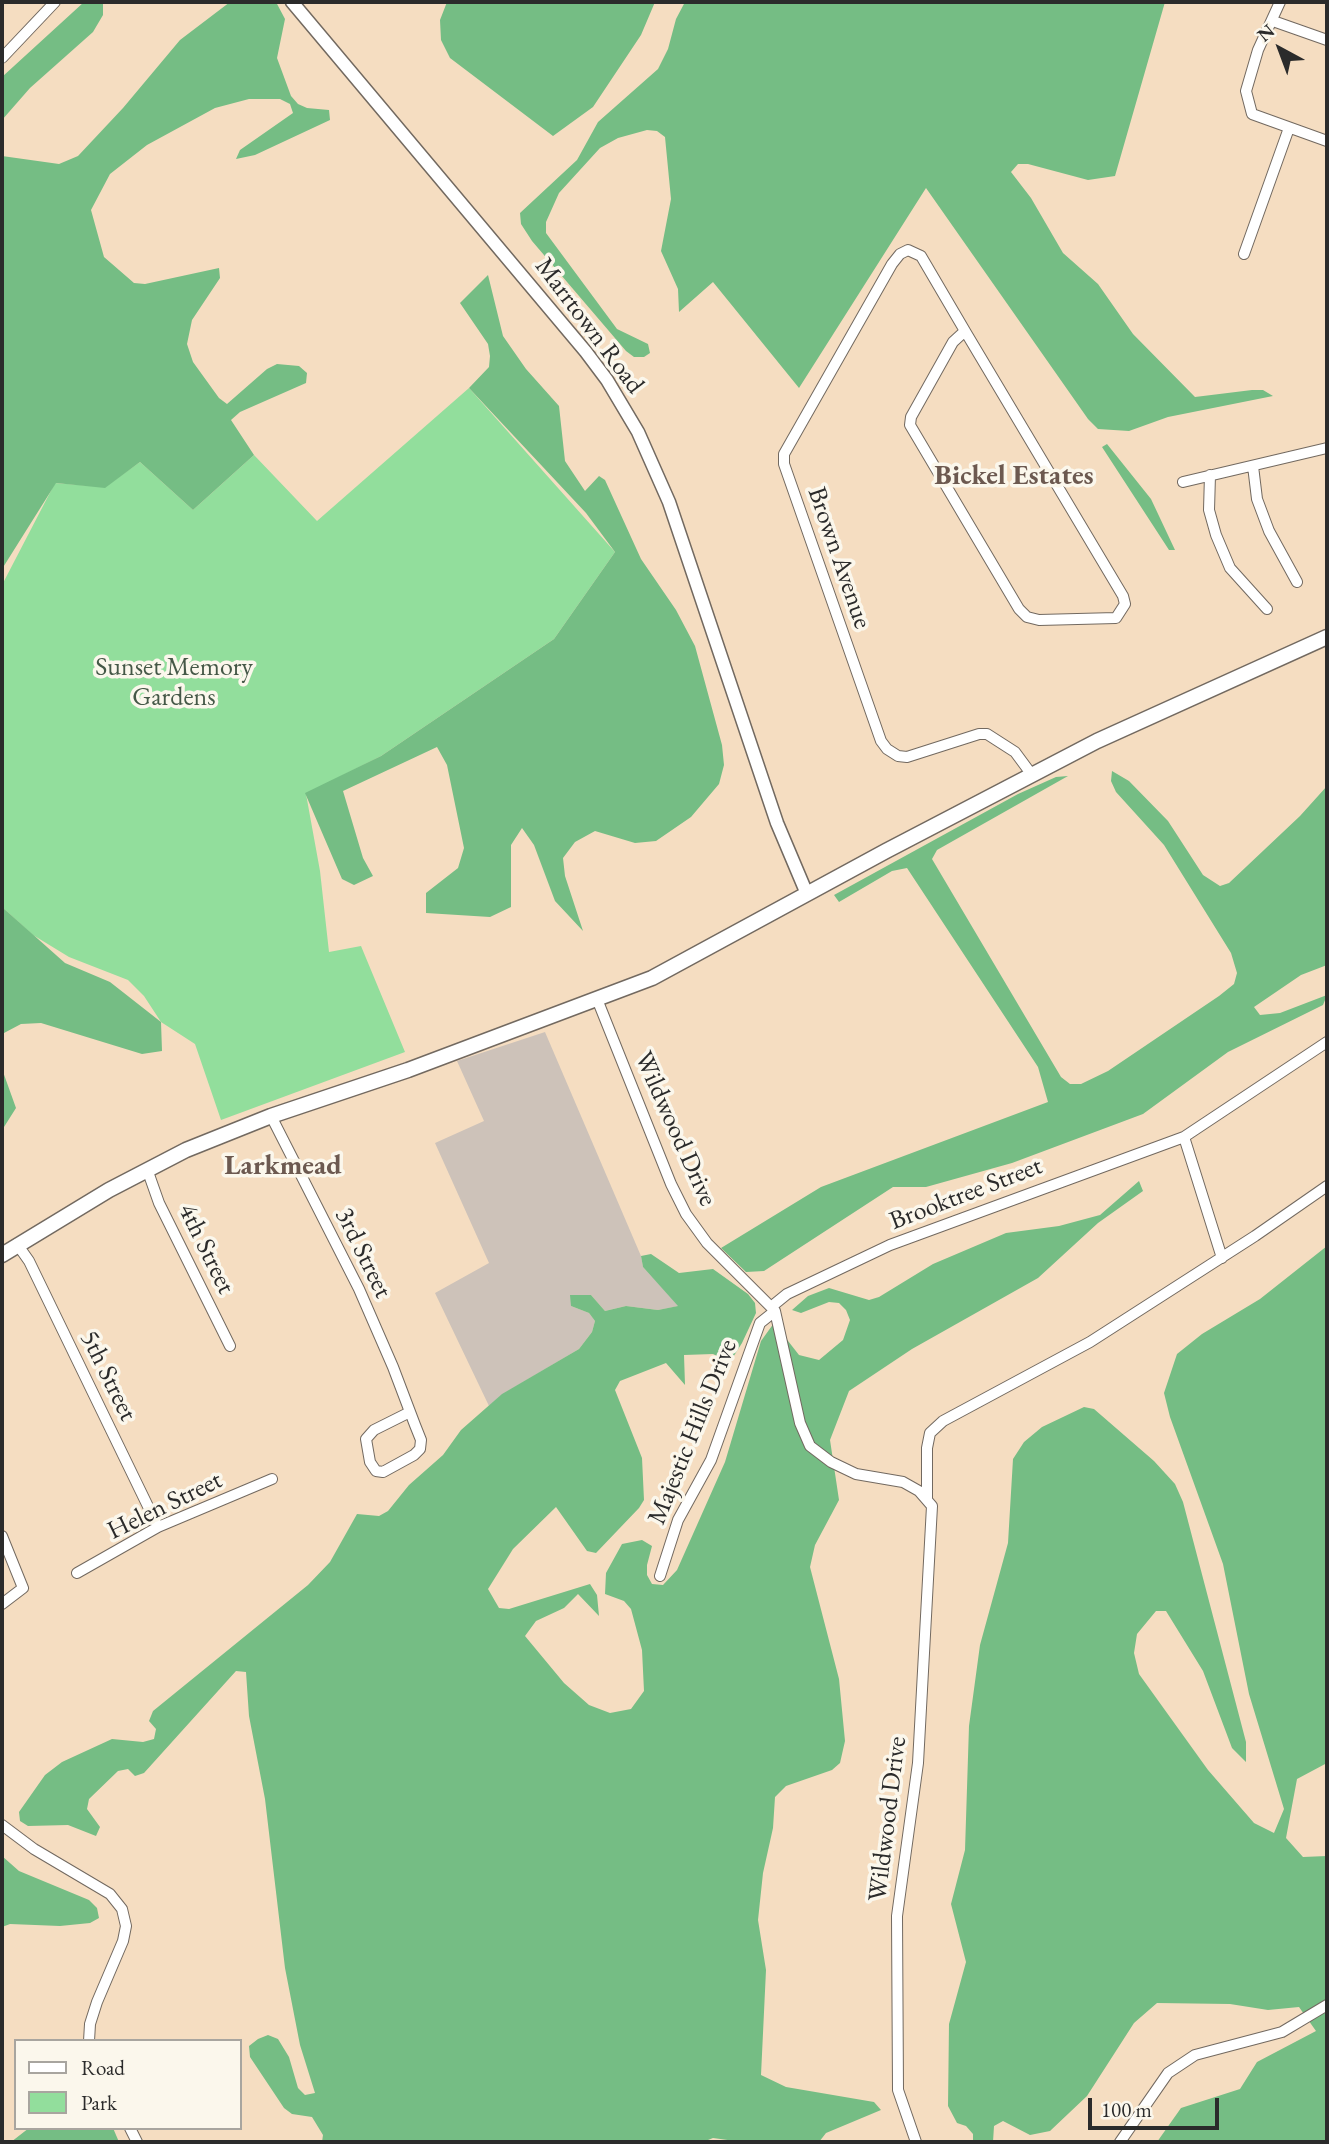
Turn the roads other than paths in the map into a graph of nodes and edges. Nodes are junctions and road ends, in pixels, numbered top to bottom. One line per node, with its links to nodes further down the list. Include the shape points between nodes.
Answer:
1 (55, 2): 6 (street)
2 (292, 2): 19 (street, Marrtown Road, via 564,325 627,412 669,502 777,823)
3 (1280, 2): 4 (street)
4 (1273, 21): 5 (street); 7 (street, via 1258,50 1246,91 1252,114)
5 (1327, 40)
6 (2, 58)
7 (1289, 128): 8 (street); 9 (street)
8 (1327, 141)
9 (1244, 254)
10 (965, 331): 10 (street, via 953,342 910,425 1018,609 1039,620 1116,618 1125,604 1123,596); 18 (street, Brown Avenue, via 921,256 908,250 900,254 784,454 784,464 887,749 907,757 987,734 1015,752)
11 (1327, 448): 12 (street)
12 (1253, 466): 13 (street); 15 (street, via 1257,499 1269,531)
13 (1210, 475): 14 (street); 16 (street, via 1209,510 1230,568)
14 (1183, 482)
15 (1297, 582)
16 (1268, 609)
17 (1327, 637): 18 (main road)
18 (1032, 775): 19 (main road)
19 (807, 894): 20 (main road, via 652,978)
20 (597, 999): 22 (main road); 29 (street, Wildwood Drive, via 686,1214 707,1243)
21 (1327, 1042): 23 (street)
22 (271, 1116): 24 (main road); 31 (street, 3rd Street, via 359,1289)
23 (1184, 1137): 28 (street); 29 (street, Brooktree Street, via 890,1245 787,1294)
24 (147, 1169): 26 (main road); 30 (street, 4th Street, via 159,1203)
25 (1327, 1186): 28 (street, Wildwood Drive)
26 (17, 1244): 27 (main road); 34 (street, 5th Street)
27 (2, 1255)
28 (1222, 1258): 33 (street, Wildwood Drive, via 1090,1342 943,1421 930,1433)
29 (773, 1309): 33 (street, via 800,1423 810,1446 856,1474 903,1482); 37 (street, Majestic Hills Drive, via 760,1323 711,1460 678,1520)
30 (230, 1346)
31 (410, 1412): 31 (street, 3rd Street, via 420,1449 383,1472 376,1471 366,1439)
32 (272, 1479): 34 (street, Helen Street)
33 (927, 1500): 42 (street, Wildwood Drive, via 932,1506 918,1763 897,1916 898,2090)
34 (158, 1527): 36 (street, Helen Street)
35 (2, 1536): 38 (street, via 23,1588)
36 (77, 1573)
37 (660, 1576)
38 (2, 1604)
39 (2, 1825): 41 (street, via 110,1894 122,1909 123,1941 97,2002)
40 (1327, 2005): 43 (street, via 1282,2032 1195,2055 1168,2073)
41 (89, 2039)
42 (914, 2141)
43 (1120, 2142)

